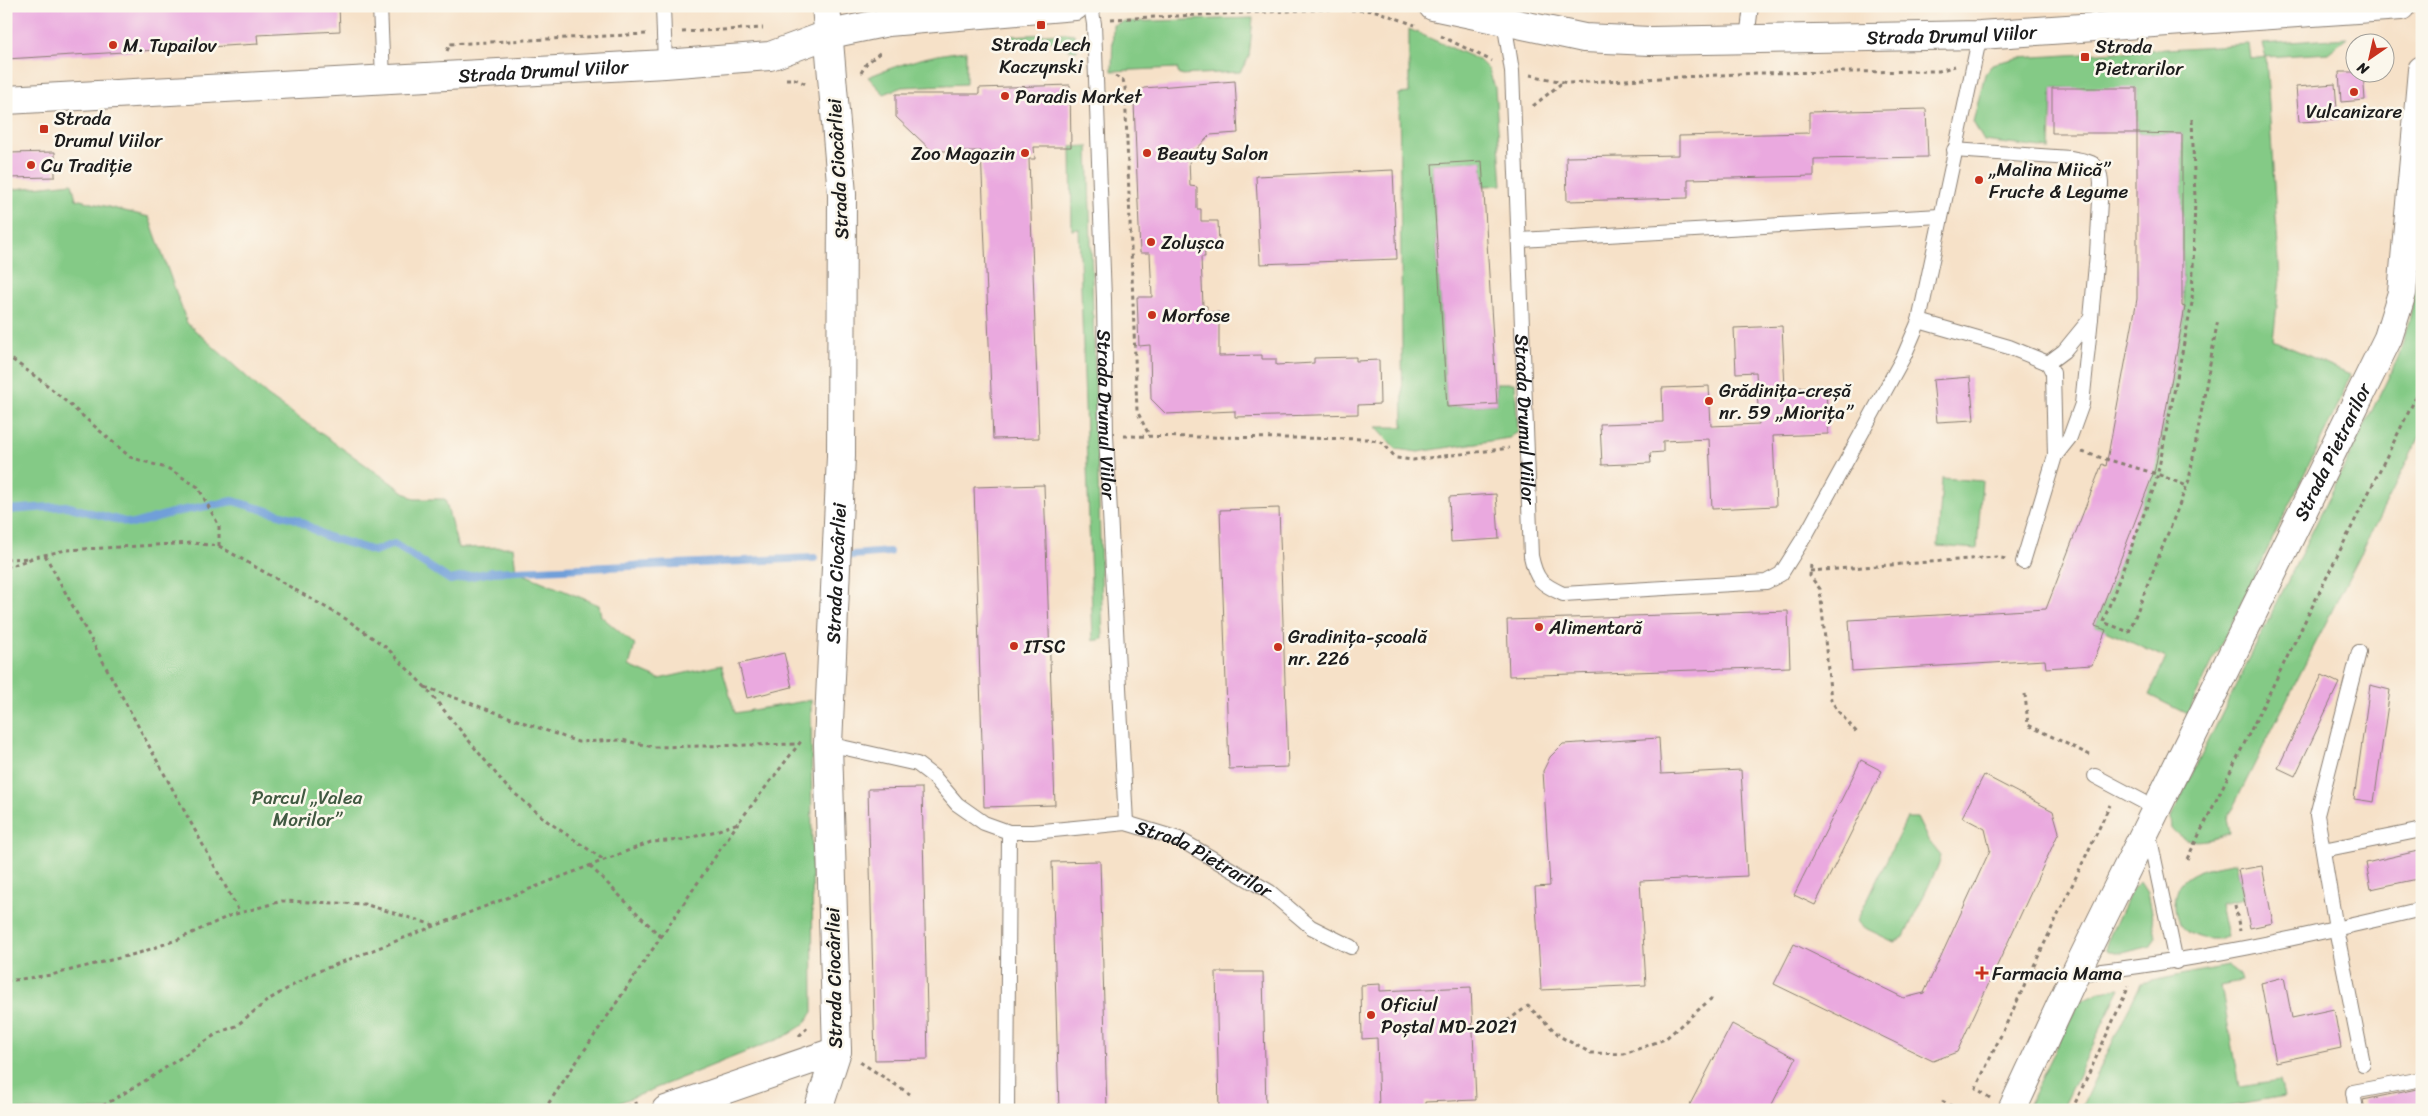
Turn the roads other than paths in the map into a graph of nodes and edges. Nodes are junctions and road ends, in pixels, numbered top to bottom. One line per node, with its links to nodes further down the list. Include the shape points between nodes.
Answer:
1 (380, 6): 16 (lane)
2 (663, 6): 14 (lane)
3 (826, 6): 11 (street)
4 (1075, 6): 9 (street, Strada Drumul Viilor)
5 (1092, 6): 30 (lane, Strada Drumul Viilor, via 1106,435)
6 (1433, 6): 10 (street, Strada Drumul Viilor)
7 (1751, 6): 13 (lane)
8 (2401, 6): 12 (street, Strada Drumul Viilor)
9 (910, 12): 11 (street, Strada Drumul Viilor)
10 (1504, 21): 13 (street, Strada Drumul Viilor, via 1584,38 1650,41); 20 (lane, Strada Drumul Viilor, via 1512,71)
11 (830, 34): 14 (street, Strada Drumul Viilor, via 770,56); 27 (street, Strada Ciocârliei, via 842,194 841,456)
12 (1980, 35): 13 (street, Strada Drumul Viilor); 18 (lane)
13 (1747, 39)
14 (664, 64): 16 (street, Strada Drumul Viilor)
15 (2422, 70): 29 (street, Strada Pietrarilor, via 2402,293 2397,316)
16 (383, 79): 17 (street, Strada Drumul Viilor)
17 (6, 100)
18 (1954, 150): 19 (lane); 21 (lane, via 2070,158 2096,165 2101,183)
19 (1940, 216): 20 (lane); 22 (lane)
20 (1520, 240): 22 (lane, Strada Drumul Viilor, via 1531,556 1534,572 1542,584 1563,594 1766,582 1781,574 1904,356)
21 (2090, 318): 23 (lane, via 2064,351); 24 (lane, via 2082,404 2070,437)
22 (1919, 320): 23 (lane, via 2009,347)
23 (2048, 363): 24 (lane, via 2053,373)
24 (2058, 452): 25 (lane)
25 (2024, 562)
26 (2359, 652): 33 (lane, via 2317,815)
27 (816, 740): 32 (lane, Strada Pietrarilor, via 917,764 934,777 957,804 984,823); 39 (street, Strada Ciocârliei)
28 (2099, 778): 29 (lane, via 2118,789)
29 (2153, 819): 37 (lane); 38 (street, Strada Pietrarilor)
30 (1126, 824): 32 (lane, Strada Pietrarilor); 36 (lane, Strada Pietrarilor, via 1179,839 1270,892 1311,927)
31 (2422, 830): 33 (lane)
32 (1009, 832): 45 (lane)
33 (2323, 850): 35 (lane)
34 (2422, 909): 35 (lane)
35 (2336, 929): 37 (lane); 40 (lane)
36 (1351, 947)
37 (2176, 962): 38 (lane)
38 (2075, 974): 42 (street, Strada Pietrarilor)
39 (837, 1051): 43 (street); 44 (street, Strada Ciocârliei)
40 (2363, 1064)
41 (2422, 1079): 46 (lane, via 2353,1092)
42 (2002, 1106)
43 (666, 1110)
44 (818, 1110)
45 (1008, 1110)
46 (2356, 1110)

